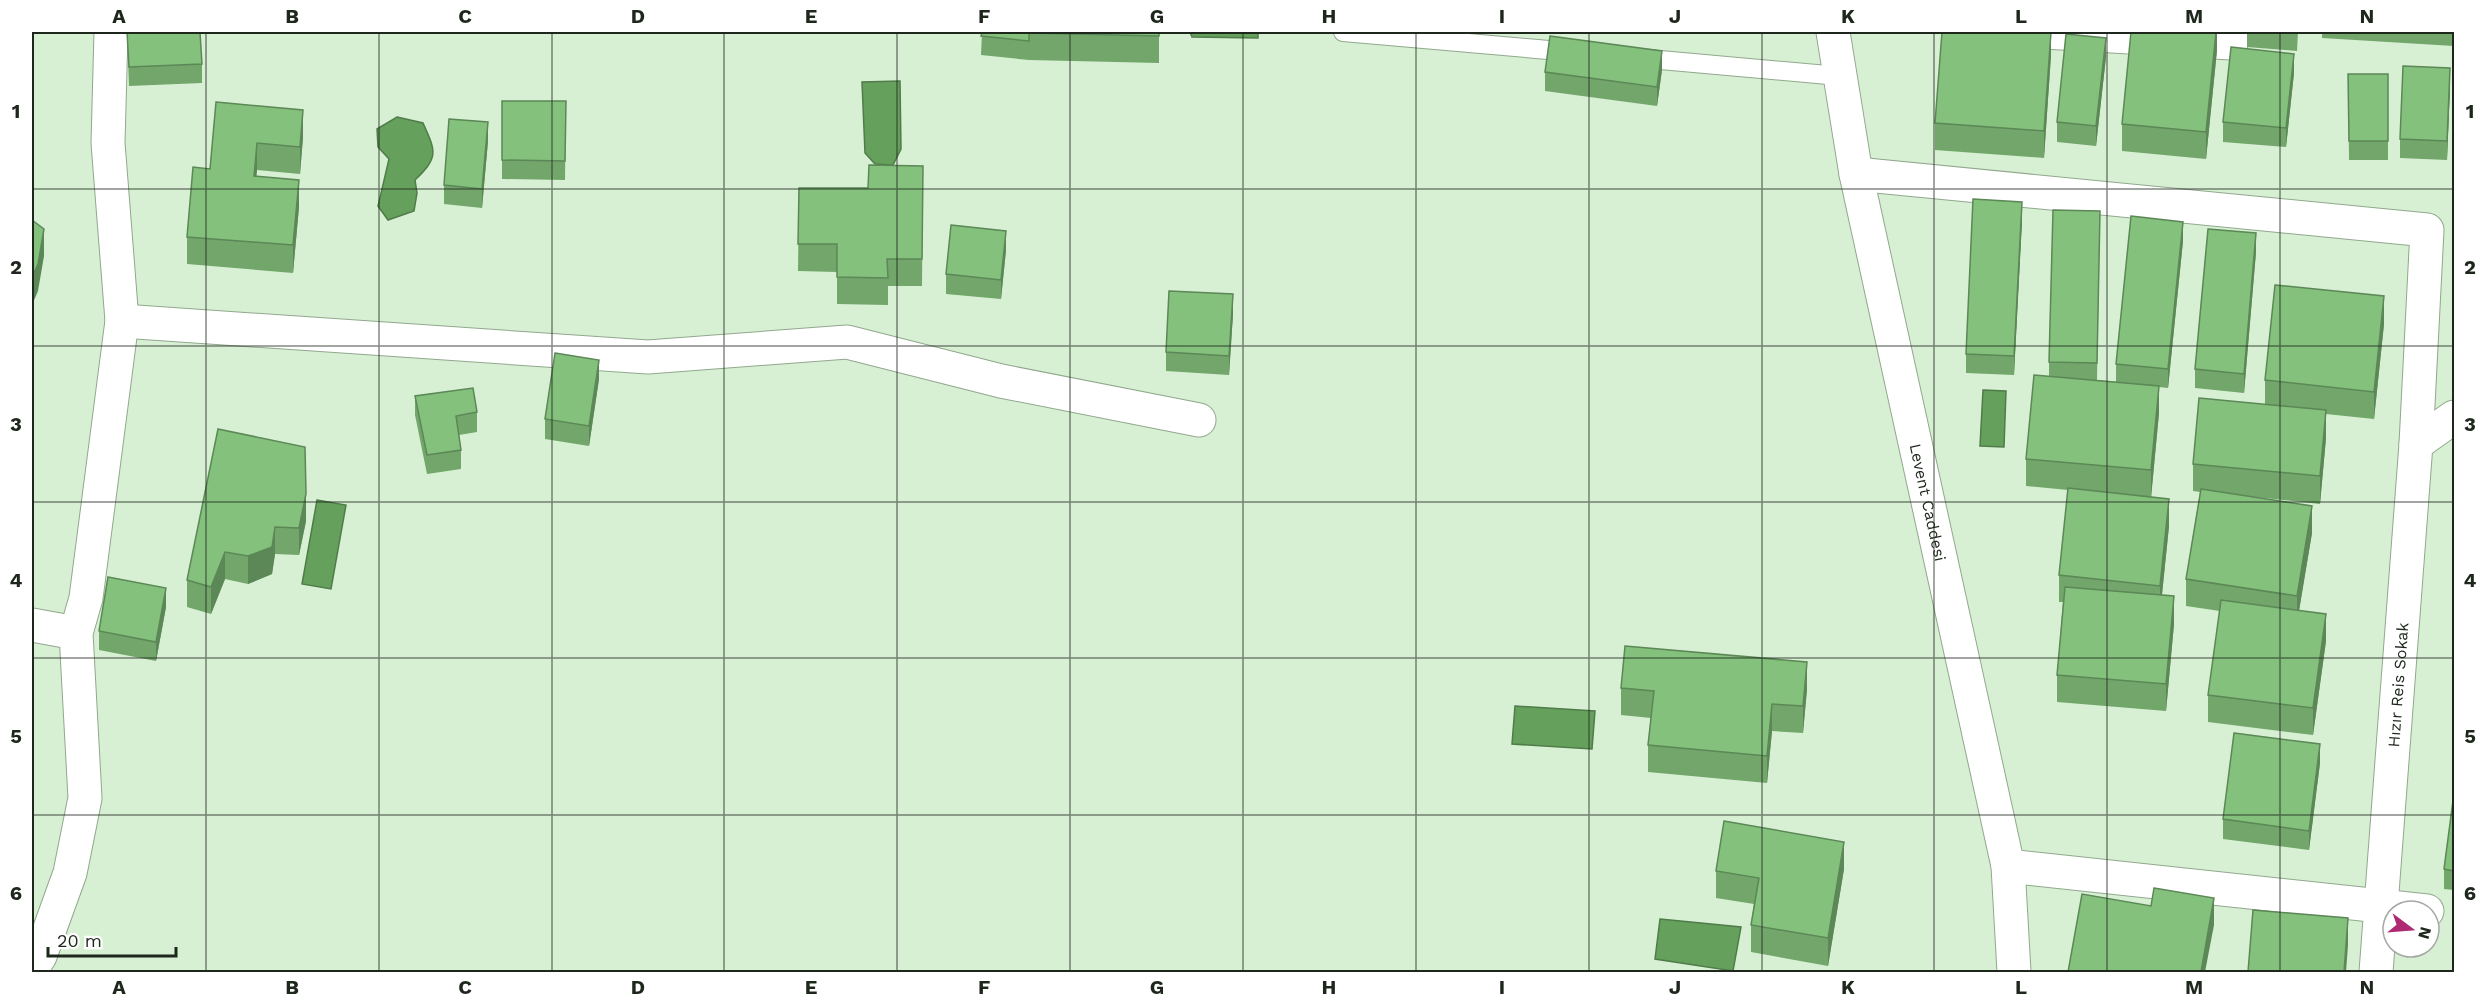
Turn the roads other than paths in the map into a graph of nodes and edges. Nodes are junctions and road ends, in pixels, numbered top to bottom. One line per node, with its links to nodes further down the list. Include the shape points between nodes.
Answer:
1 (111, 32): 11 (street, via 108,143)
2 (1343, 32): 6 (lane)
3 (1833, 32): 8 (street, Levent Caddesi)
4 (2044, 32): 5 (street, via 2231,43)
5 (2232, 32)
6 (1591, 54)
7 (1615, 56): 8 (lane)
8 (1839, 76): 9 (street, Levent Caddesi)
9 (1856, 174): 10 (street); 17 (street, Levent Caddesi)
10 (2441, 231): 14 (street, Hızır Reis Sokak)
11 (122, 321): 13 (street, via 648,357 847,342 1002,381); 16 (street, via 86,598)
12 (2454, 417): 14 (street)
13 (1199, 420)
14 (2416, 444): 18 (street, Hızır Reis Sokak)
15 (32, 625): 16 (street)
16 (76, 633): 20 (street, via 85,798 70,873)
17 (2008, 866): 19 (street); 21 (street, Levent Caddesi)
18 (2381, 899)
19 (2381, 905): 22 (street, Hızır Reis Sokak)
20 (32, 968)
21 (2014, 972)
22 (2376, 972)

